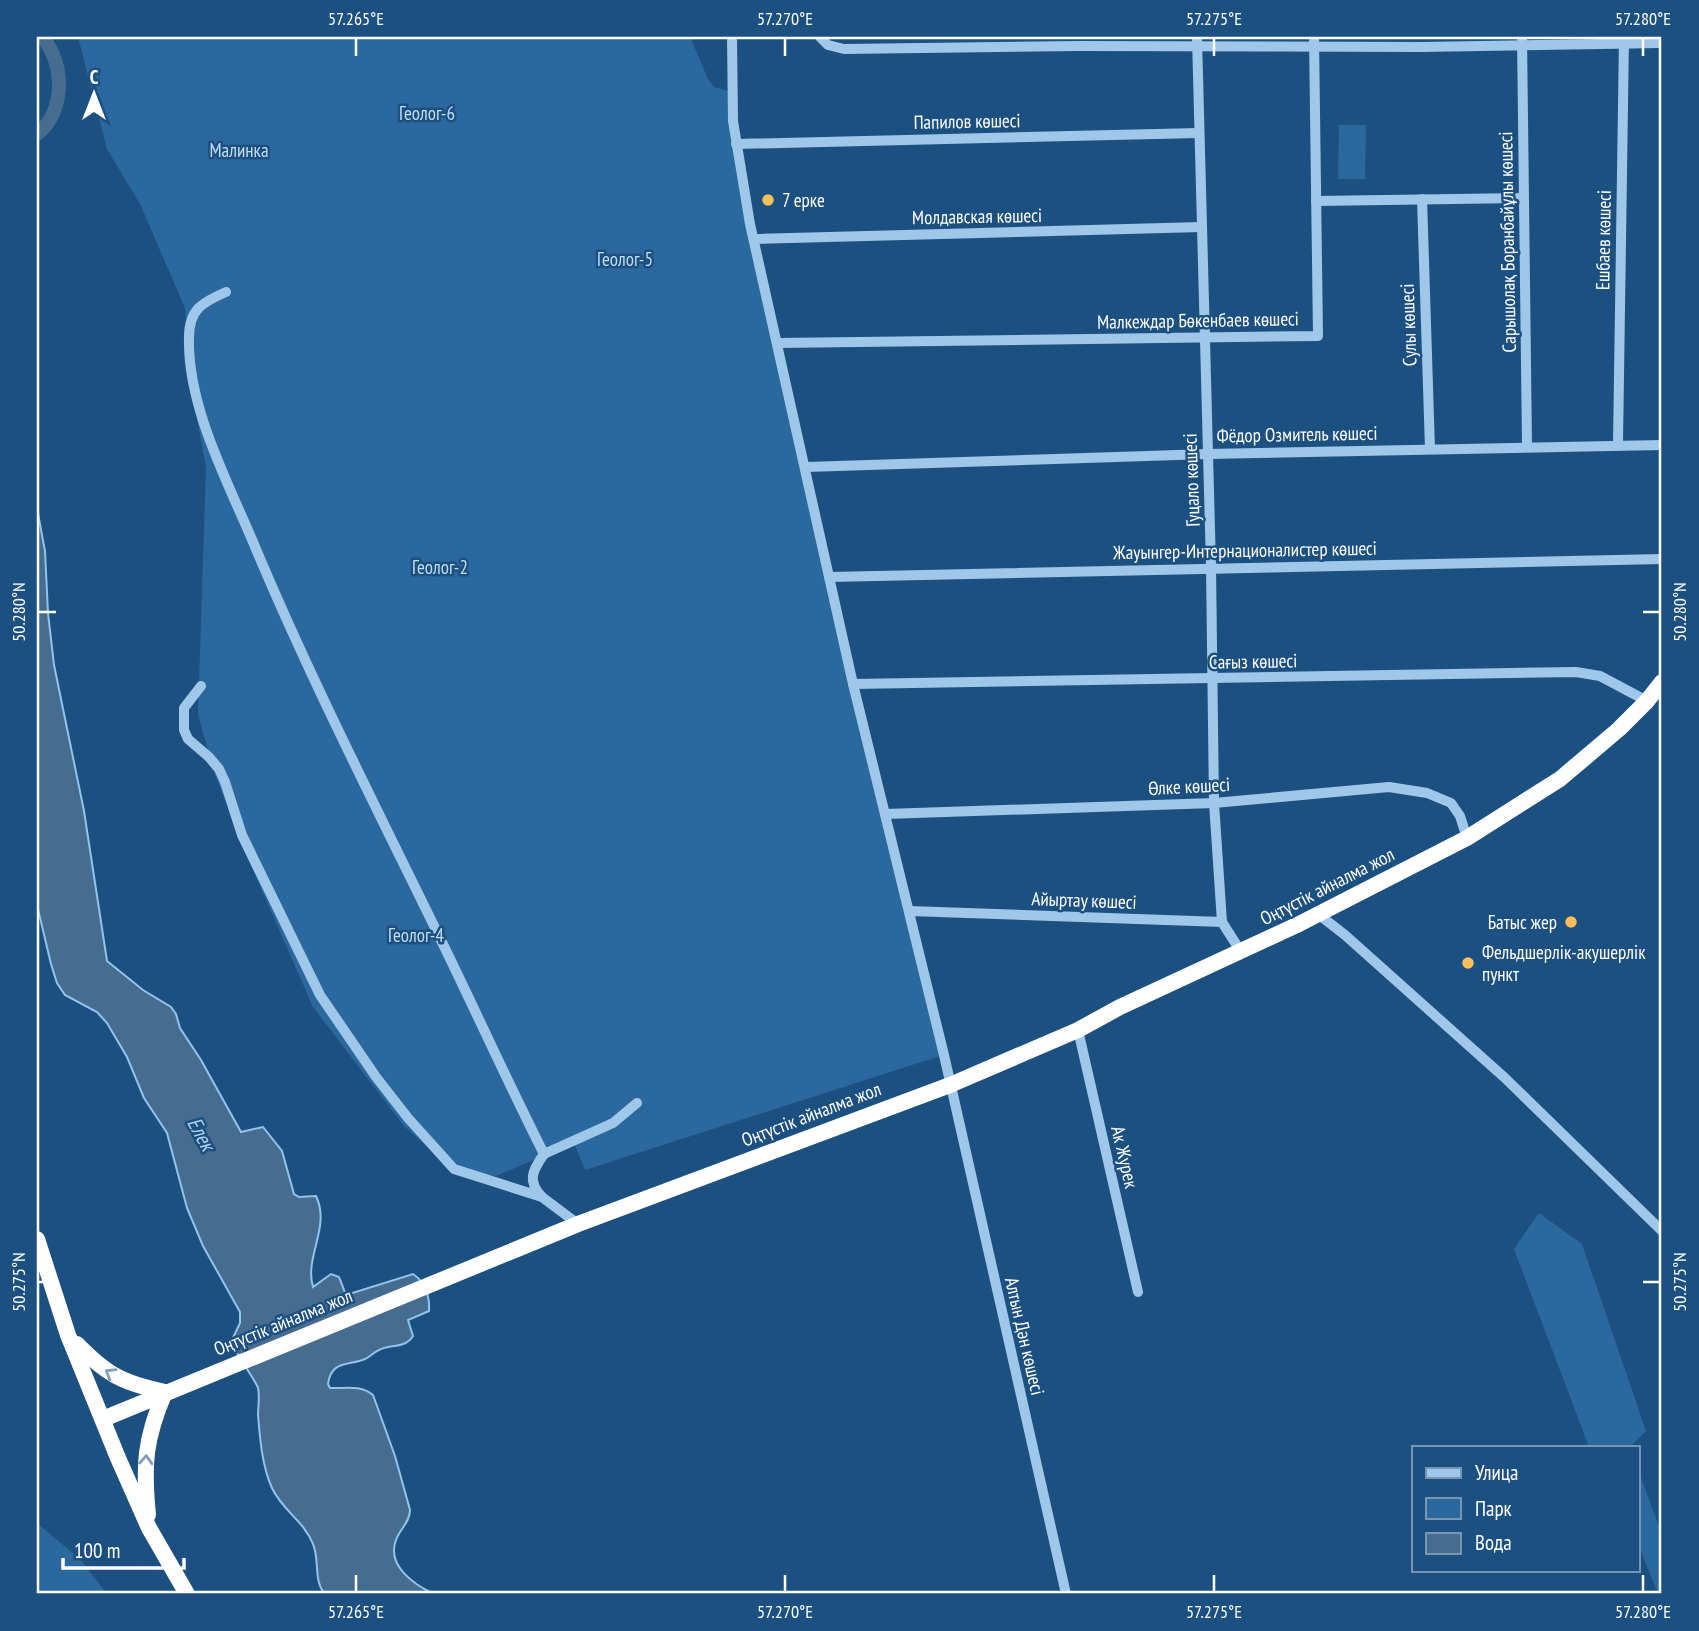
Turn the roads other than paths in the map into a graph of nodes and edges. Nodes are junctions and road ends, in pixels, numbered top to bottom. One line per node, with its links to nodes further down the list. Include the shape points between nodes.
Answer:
1 (732, 37): 12 (street, Алтын Дән көшесі)
2 (820, 37): 7 (street, via 844,49)
3 (1624, 40): 6 (street); 10 (street); 21 (street, Ешбаев көшесі)
4 (1078, 41): 5 (street); 7 (street)
5 (1197, 41): 8 (street); 11 (street, Гуцало көшесі)
6 (1522, 41): 9 (street); 13 (street, Сарышолақ Боранбайұлы көшесі)
7 (974, 42)
8 (1315, 42): 9 (street); 15 (street, Малкеждар Бөкенбаев көшесі)
9 (1422, 42)
10 (1662, 43)
11 (1199, 133): 12 (street, Папилов көшесі); 16 (street, Гуцало көшесі)
12 (736, 144): 17 (street, Алтын Дән көшесі)
13 (1523, 198): 14 (street); 23 (street, Сарышолақ Боранбайұлы көшесі)
14 (1422, 200): 15 (street); 24 (street, Сулы көшесі)
15 (1316, 201): 19 (street, Малкеждар Бөкенбаев көшесі, via 1318,336)
16 (1201, 227): 17 (street, Молдавская көшесі); 19 (street, Гуцало көшесі)
17 (754, 239): 20 (street, Алтын Дән көшесі)
18 (226, 292): 45 (street, via 196,309 188,334 194,388 212,441 311,675)
19 (1204, 338): 20 (street, Малкеждар Бөкенбаев көшесі); 25 (street, Гуцало көшесі)
20 (778, 343): 26 (street, Алтын Дән көшесі)
21 (1618, 444): 22 (street, Фёдор Озмитель көшесі); 23 (street, Фёдор Озмитель көшесі)
22 (1662, 444)
23 (1527, 446): 24 (street, Фёдор Озмитель көшесі)
24 (1430, 449): 25 (street, Фёдор Озмитель көшесі)
25 (1208, 454): 26 (street, Фёдор Озмитель көшесі); 28 (street, Гуцало көшесі)
26 (806, 467): 29 (street, Алтын Дән көшесі)
27 (1662, 559): 28 (street, Жауынгер-Интернационалистер көшесі)
28 (1212, 567): 29 (street, Жауынгер-Интернационалистер көшесі); 30 (street, Гуцало көшесі)
29 (829, 577): 32 (street, Алтын Дән көшесі)
30 (1211, 679): 32 (street, Сағыз көшесі); 34 (street, Сағыз көшесі, via 1576,672 1600,676); 35 (street, Гуцало көшесі)
31 (1662, 682): 34 (highway, Оңтүстік айналма жол)
32 (853, 684): 36 (street, Алтын Дән көшесі)
33 (201, 686): 46 (street, via 184,708 184,730 219,769 242,835 327,1007 408,1118 454,1169)
34 (1647, 701): 37 (highway, Оңтүстік айналма жол, via 1560,779)
35 (1214, 803): 36 (street, Өлке көшесі); 37 (street, Өлке көшесі, via 1409,789 1451,803); 40 (street, Гуцало көшесі)
36 (886, 814): 38 (street, Алтын Дән көшесі)
37 (1467, 838): 39 (highway, Оңтүстік айналма жол)
38 (909, 911): 40 (street, Айыртау көшесі); 43 (street, Алтын Дән көшесі)
39 (1318, 914): 41 (highway, Оңтүстік айналма жол); 48 (street, via 1504,1078)
40 (1222, 922): 41 (street)
41 (1241, 952): 42 (highway, Оңтүстік айналма жол)
42 (1078, 1030): 43 (highway, Оңтүстік айналма жол); 50 (street, Ак Журек)
43 (950, 1085): 47 (highway, Оңтүстік айналма жол); 56 (street, Алтын Дән көшесі)
44 (637, 1103): 45 (street, via 613,1122)
45 (544, 1154): 46 (street, via 532,1178)
46 (542, 1198): 47 (street)
47 (578, 1224): 52 (highway, Оңтүстік айналма жол)
48 (1662, 1231)
49 (37, 1239): 51 (highway)
50 (1138, 1292)
51 (68, 1335): 52 (highway, one-way to 51, via 120,1380 97,1366); 53 (highway)
52 (169, 1390): 53 (highway, Оңтүстік айналма жол); 54 (highway, one-way to 52, via 146,1453 151,1426)
53 (103, 1419): 54 (highway)
54 (149, 1528): 55 (highway)
55 (187, 1594)
56 (1066, 1594)

